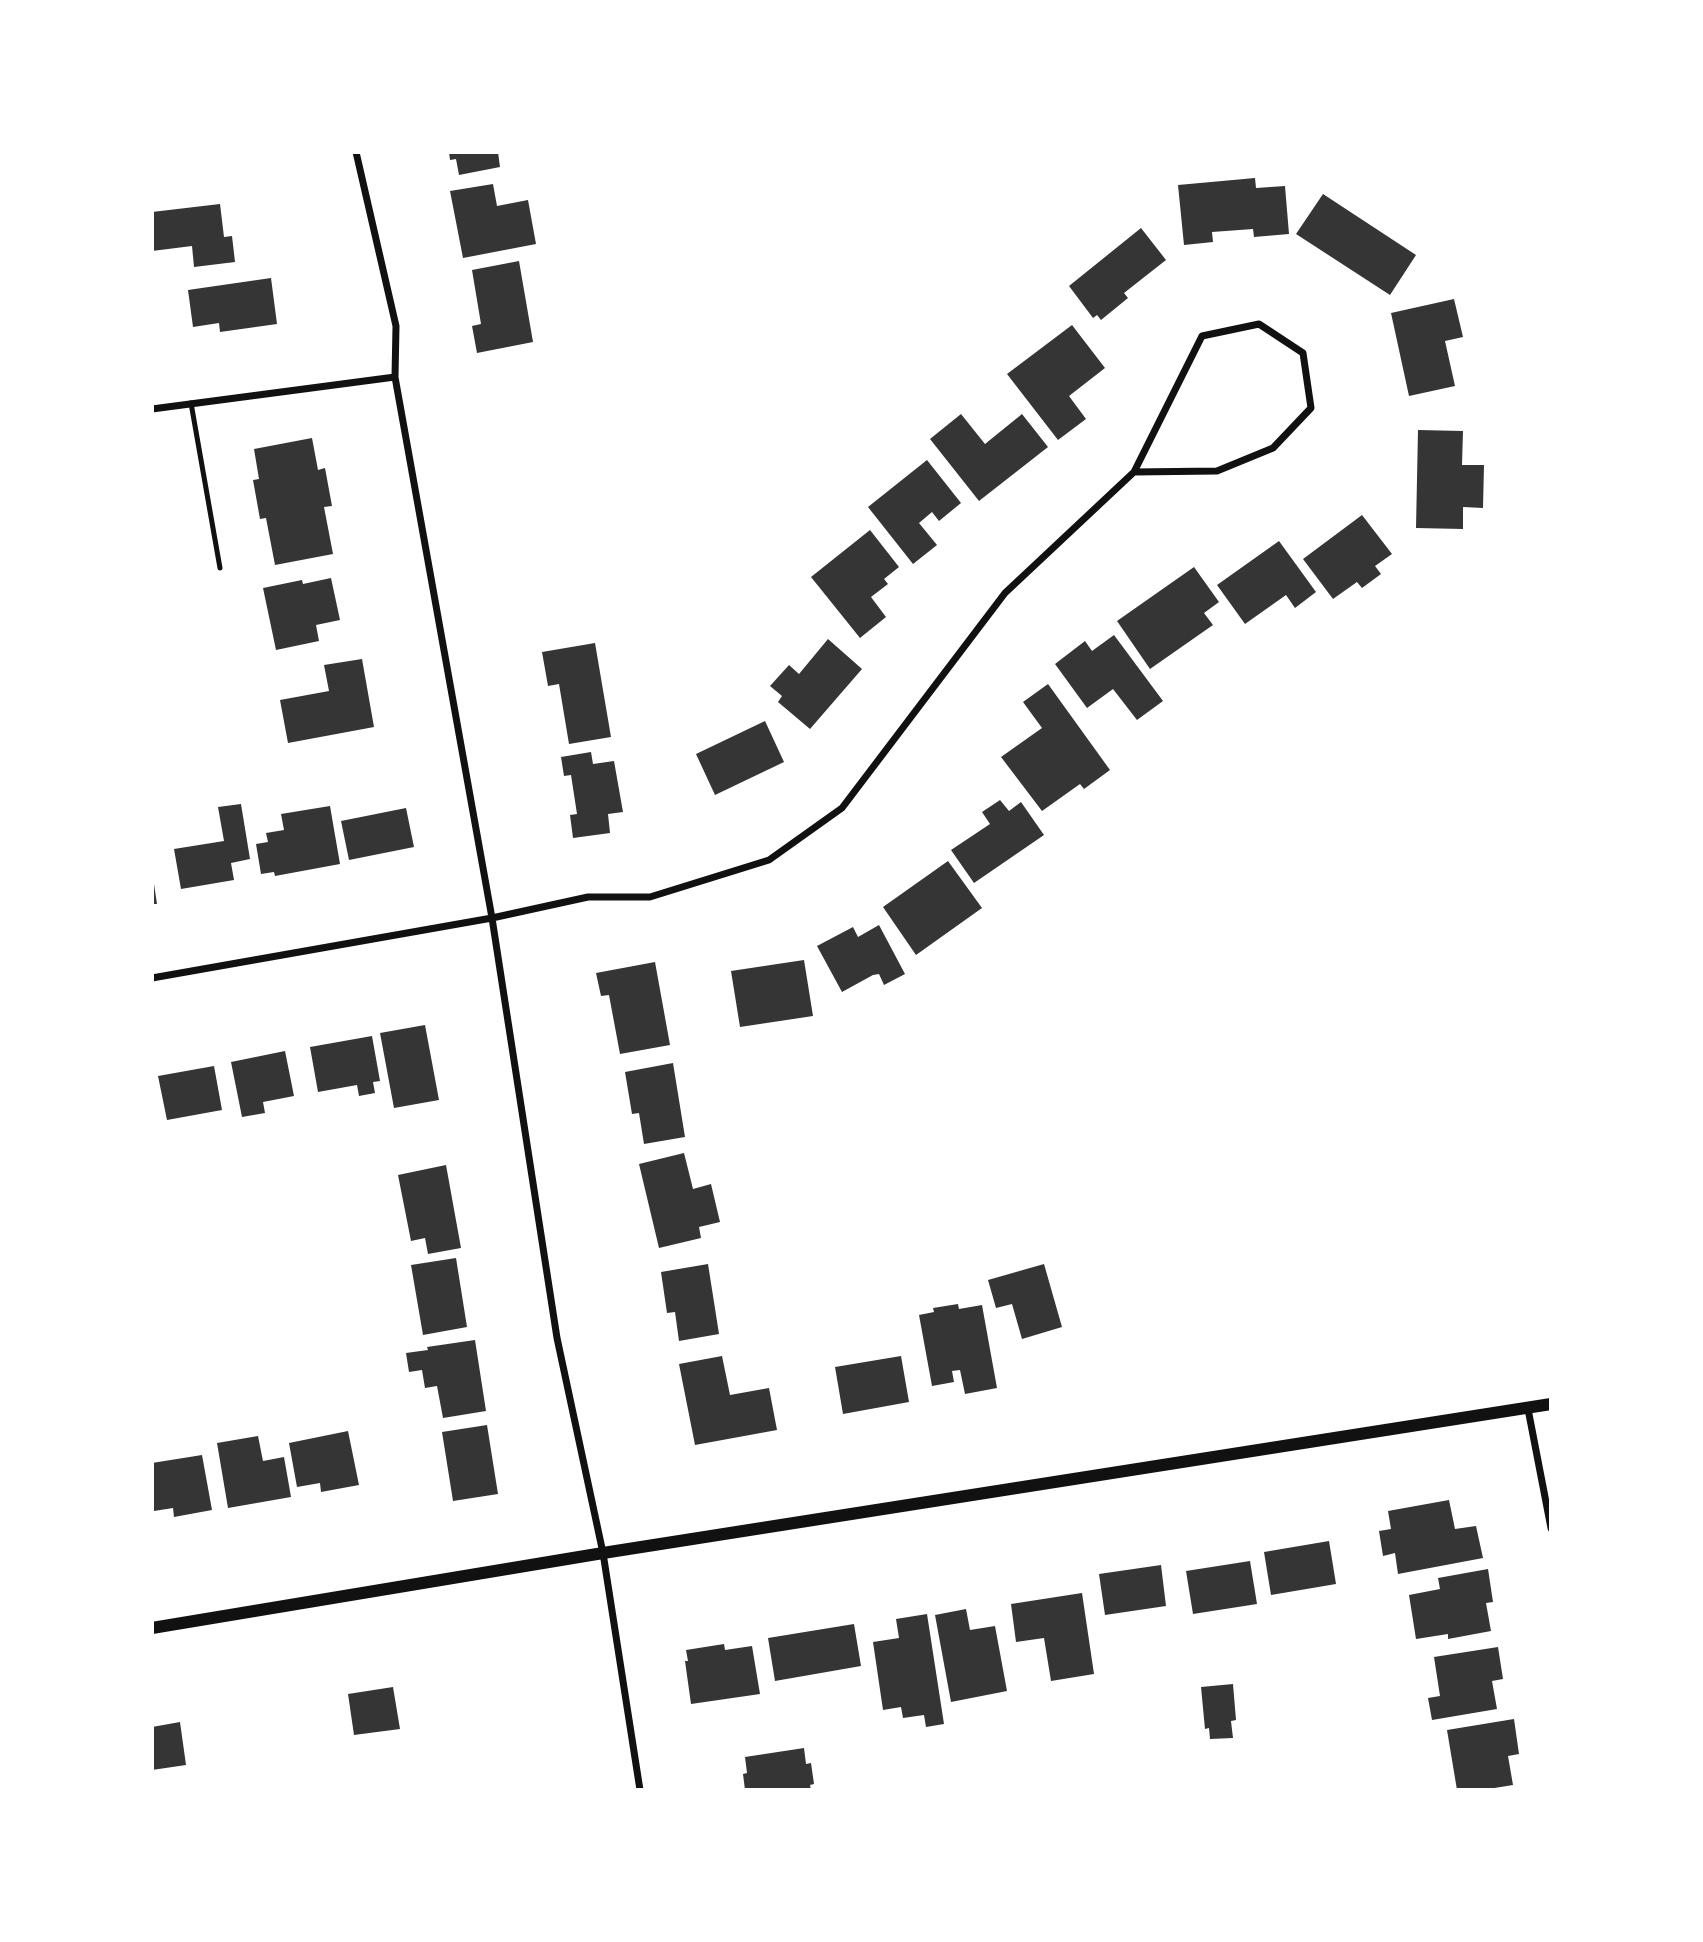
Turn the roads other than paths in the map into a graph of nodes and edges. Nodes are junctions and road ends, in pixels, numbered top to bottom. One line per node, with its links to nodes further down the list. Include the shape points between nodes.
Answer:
1 (356, 152): 2 (street, via 396,326)
2 (395, 377): 3 (street); 7 (street)
3 (191, 403): 4 (street); 6 (lane)
4 (152, 408)
5 (1134, 472): 5 (street, via 1217,471 1273,448 1311,408 1303,353 1259,324 1202,336); 7 (street, via 1006,593 842,808 769,860 650,897 588,897)
6 (220, 568)
7 (492, 918): 8 (street); 12 (street, via 556,1338)
8 (152, 978)
9 (1551, 1404): 10 (street)
10 (1528, 1409): 11 (street); 12 (street)
11 (1551, 1528)
12 (603, 1553): 13 (street); 14 (street)
13 (152, 1628)
14 (640, 1790)

